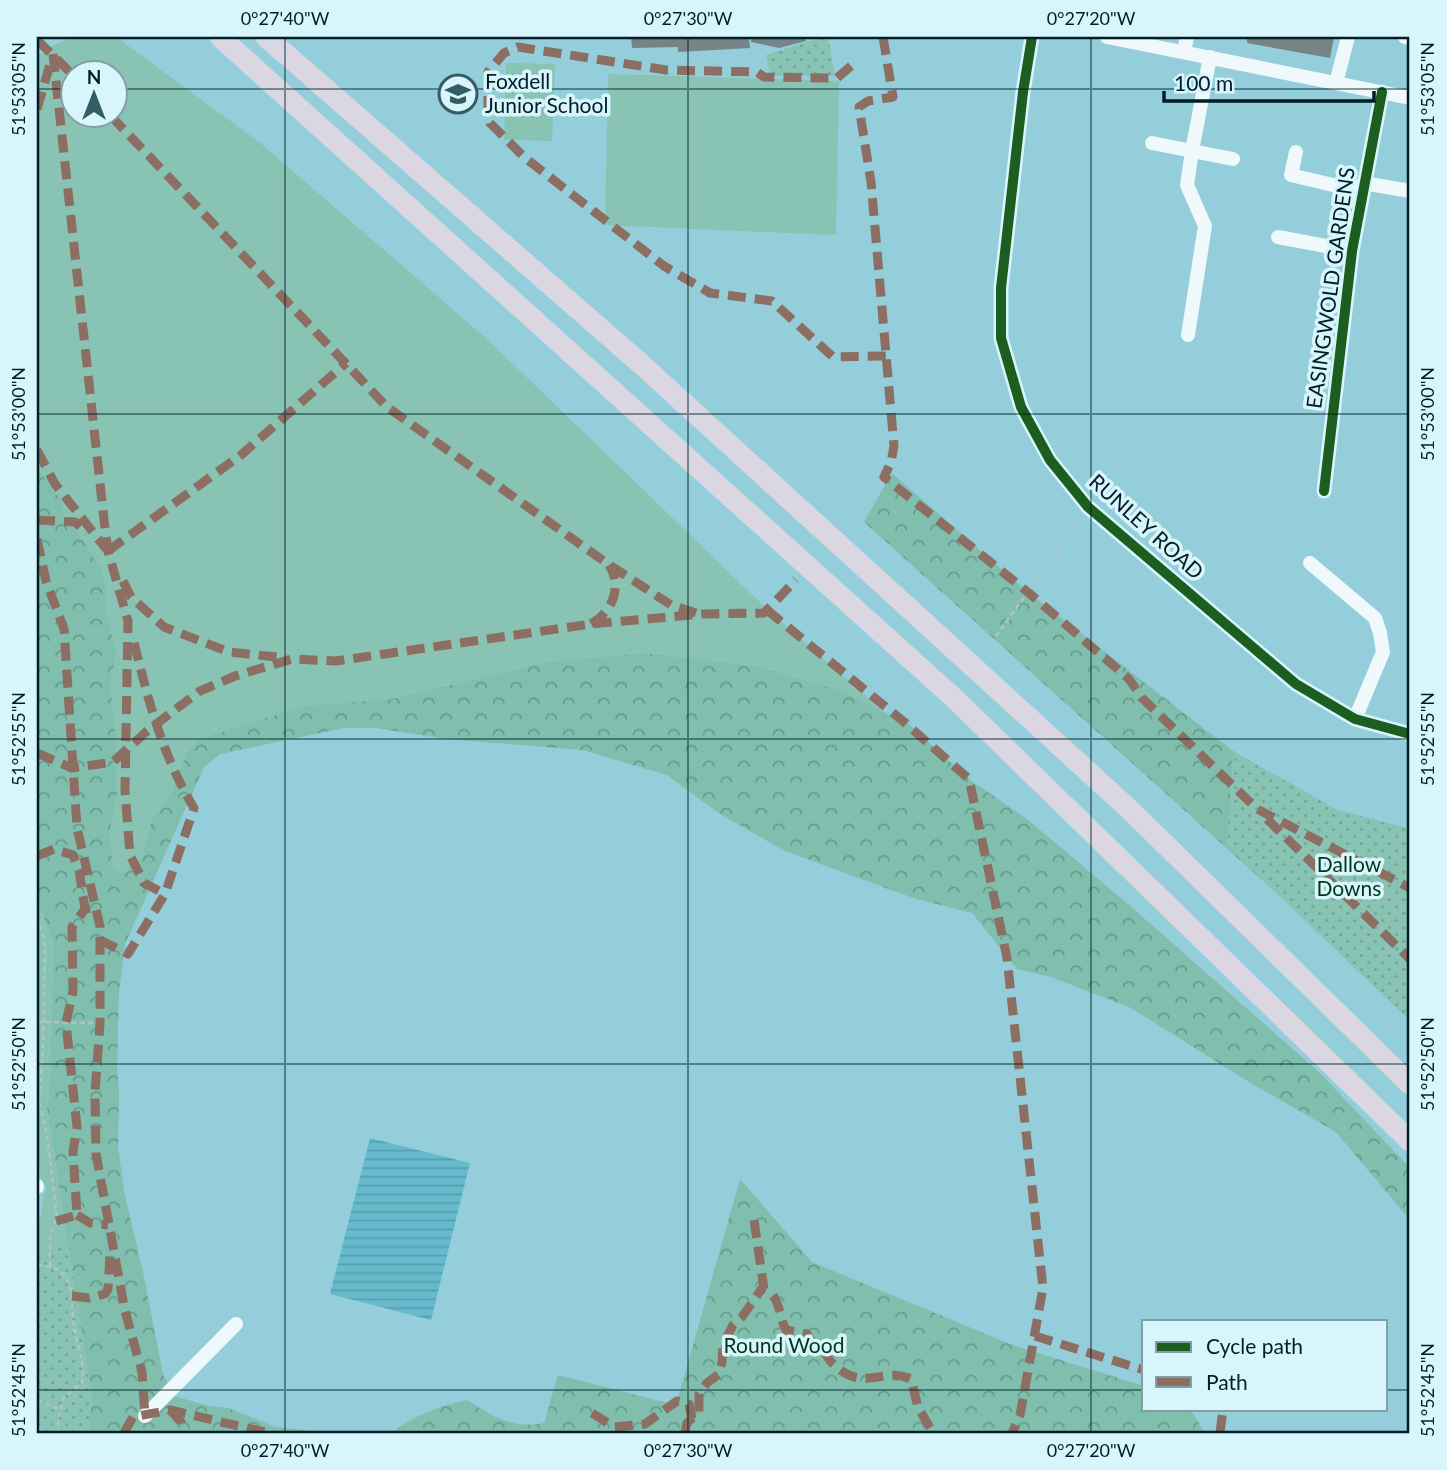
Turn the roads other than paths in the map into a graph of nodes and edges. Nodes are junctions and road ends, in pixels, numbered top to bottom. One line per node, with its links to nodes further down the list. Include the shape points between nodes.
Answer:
1 (220, 37): 27 (highway, via 955,699)
2 (266, 37): 26 (highway, via 651,373 1128,808)
3 (1032, 37): 24 (street, RUNLEY ROAD, via 1001,288 1001,338 1021,407 1051,460 1088,507 1296,684)
4 (1348, 37): 10 (street)
5 (1405, 37): 7 (street)
6 (1116, 38): 8 (street)
7 (1410, 38)
8 (1185, 44): 9 (street)
9 (1210, 57): 10 (street); 14 (street)
10 (1336, 83): 11 (street)
11 (1382, 92): 12 (street); 17 (street, EASINGWOLD GARDENS)
12 (1410, 98)
13 (1152, 143): 14 (street)
14 (1192, 151): 16 (street); 21 (street, via 1186,185 1205,226)
15 (1296, 152): 17 (street, via 1291,175)
16 (1233, 159)
17 (1363, 187): 18 (street); 20 (street, EASINGWOLD GARDENS)
18 (1410, 191)
19 (1278, 237): 20 (street)
20 (1352, 251): 22 (street, EASINGWOLD GARDENS)
21 (1188, 335)
22 (1324, 491)
23 (1310, 563): 24 (street, via 1375,618 1380,633 1383,652)
24 (1355, 719): 25 (street, RUNLEY ROAD)
25 (1410, 734)
26 (1410, 1084)
27 (1410, 1141)
28 (236, 1324): 29 (street)
29 (145, 1416)

